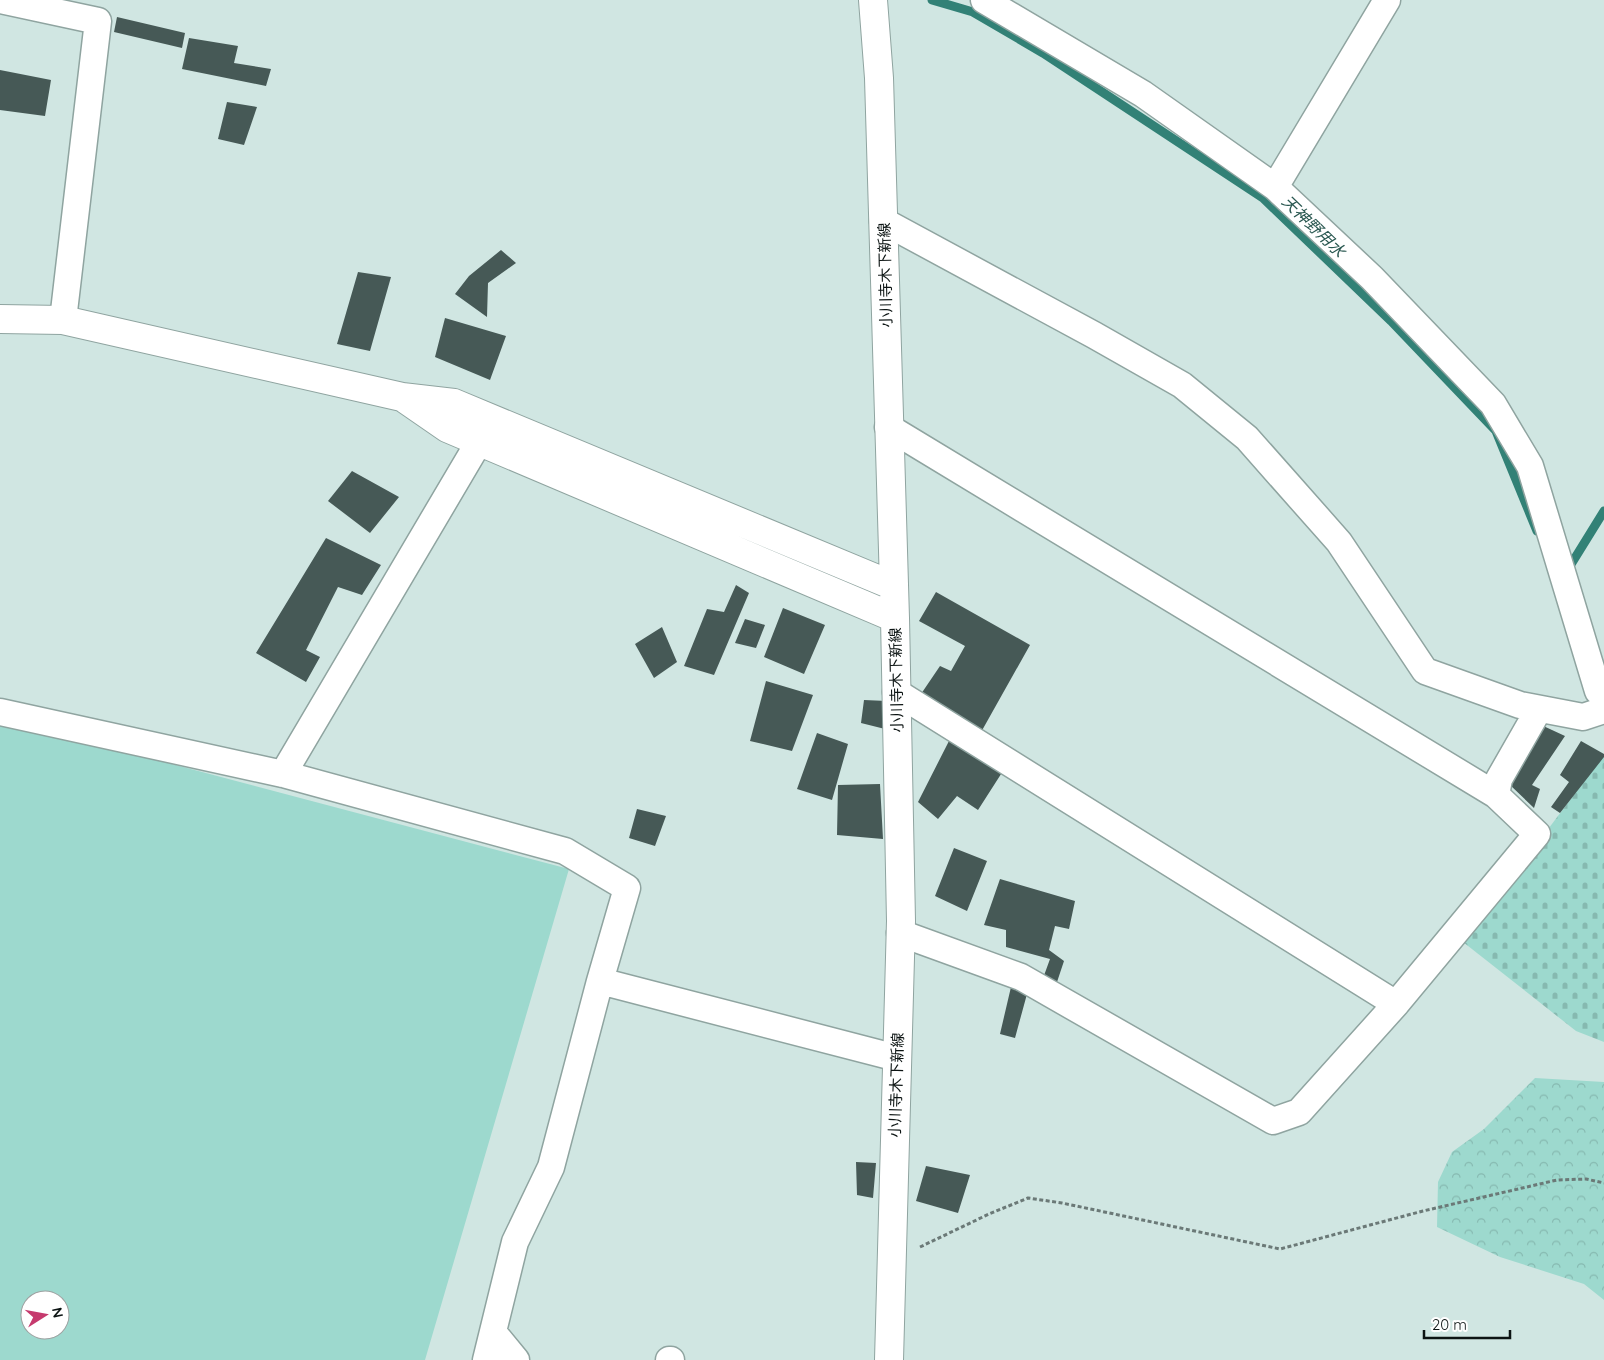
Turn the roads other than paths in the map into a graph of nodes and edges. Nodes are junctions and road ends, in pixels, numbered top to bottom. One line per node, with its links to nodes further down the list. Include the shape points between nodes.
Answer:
1 (0, 0): 8 (street, via 98,21)
2 (873, 0): 6 (street, 小川寺木下新線)
3 (984, 0): 5 (street, via 1143,94)
4 (1386, 0): 5 (street)
5 (1275, 187): 15 (street, via 1372,278 1493,404 1530,466 1598,692)
6 (883, 221): 10 (street, 小川寺木下新線); 16 (street, via 1182,385 1247,438 1339,542 1425,671)
7 (0, 319): 8 (street)
8 (63, 320): 9 (street)
9 (402, 397): 11 (street, via 447,428); 12 (street, via 454,403)
10 (888, 427): 12 (street, 小川寺木下新線); 20 (street)
11 (479, 442): 13 (street); 19 (street)
12 (894, 586): 13 (street, 小川寺木下新線)
13 (895, 618): 14 (street, 小川寺木下新線)
14 (896, 692): 21 (street, 小川寺木下新線); 23 (street)
15 (1604, 698)
16 (1539, 709): 17 (street, via 1583,717); 20 (street, via 1499,779)
17 (1604, 710)
18 (0, 712): 19 (street)
19 (283, 774): 22 (street, via 565,851 627,888)
20 (1496, 795): 23 (street, via 1537,834)
21 (900, 933): 23 (street, via 1021,977 1273,1120 1299,1112); 24 (street, 小川寺木下新線)
22 (600, 981): 24 (street); 25 (street, via 551,1167 515,1242)
23 (1396, 1004)
24 (897, 1058): 28 (street, 小川寺木下新線)
25 (493, 1332): 26 (street); 27 (street)
26 (486, 1360)
27 (516, 1360)
28 (889, 1360)

